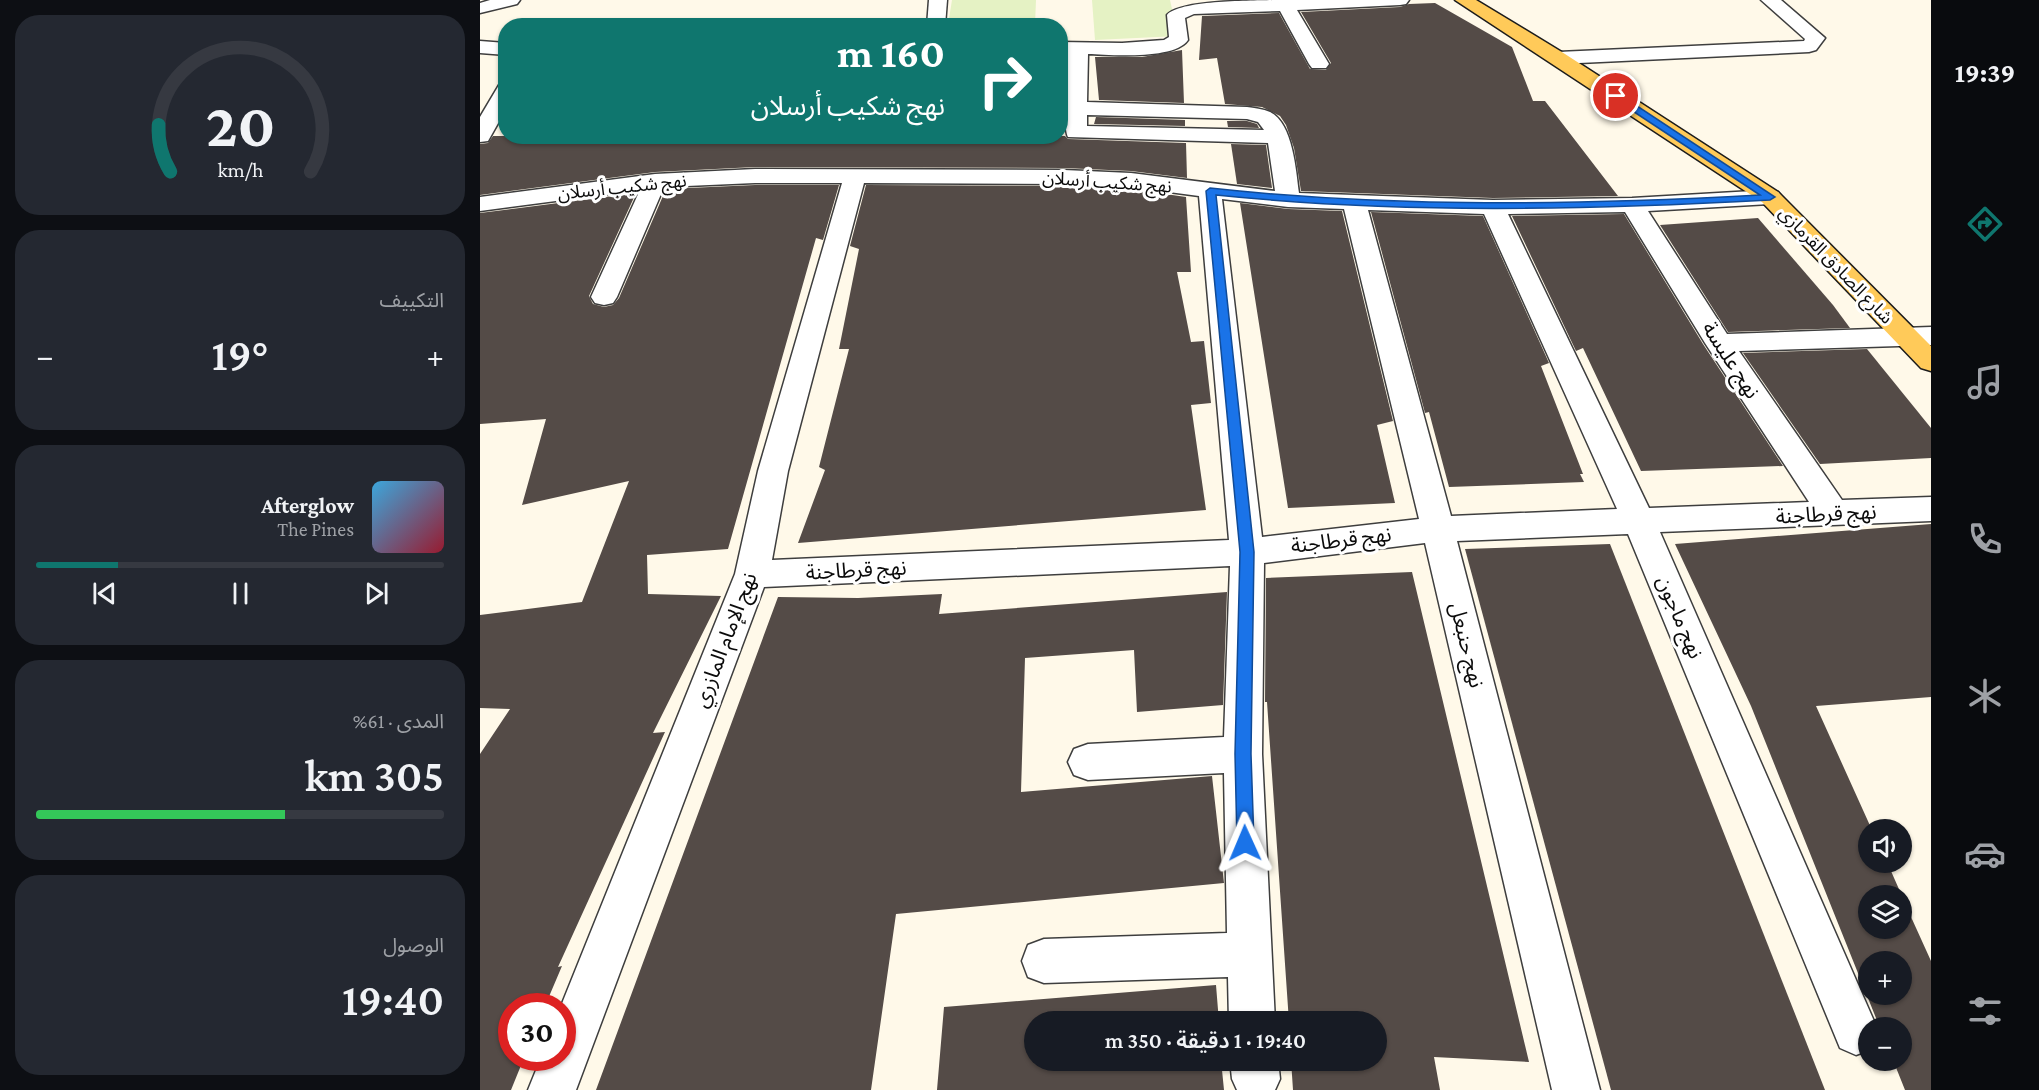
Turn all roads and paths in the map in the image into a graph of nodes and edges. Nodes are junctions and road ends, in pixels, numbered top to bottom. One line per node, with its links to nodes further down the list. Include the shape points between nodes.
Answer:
1 (511, 0): 7 (street)
2 (938, 0): 8 (street)
3 (1400, 0): 6 (street)
4 (1464, 0): 12 (main road, شارع الصادق القرمازي)
5 (1770, 0): 12 (street, via 1816,38 1809,46)
6 (1285, 4): 10 (street, via 1182,10 1175,18 1179,40 1167,46); 13 (street)
7 (480, 8)
8 (937, 18)
9 (480, 48): 11 (street)
10 (1069, 48): 15 (street)
11 (498, 49)
12 (1558, 58): 23 (main road, شارع الصادق القرمازي)
13 (1319, 64)
14 (498, 102): 16 (street)
15 (1076, 108): 17 (street); 18 (street, via 1247,113 1266,118)
16 (482, 129)
17 (1076, 132): 18 (street); 20 (street)
18 (1278, 137): 24 (street)
19 (855, 176): 20 (street, نهج شكيب أرسلان); 21 (street, نهج شكيب أرسلان); 38 (street, نهج الإمام المازري, via 773,471)
20 (1064, 177): 22 (street, نهج شكيب أرسلان, via 1131,180)
21 (655, 181): 26 (street, نهج شكيب أرسلان); 29 (street)
22 (1210, 191): 24 (street, نهج شكيب أرسلان); 37 (street)
23 (1770, 197): 27 (street, نهج شكيب أرسلان); 30 (main road, شارع الصادق القرمازي)
24 (1288, 200): 25 (street, نهج شكيب أرسلان)
25 (1354, 202): 28 (street, نهج شكيب أرسلان); 36 (street, نهج حنبعل)
26 (480, 204)
27 (1632, 205): 28 (street, نهج شكيب أرسلان); 31 (street, نهج عليسة)
28 (1493, 207): 35 (street, نهج ماجون)
29 (604, 297)
30 (1918, 336): 31 (street); 32 (main road, شارع الصادق القرمازي)
31 (1719, 343): 34 (street, نهج عليسة)
32 (1931, 362)
33 (1931, 509): 34 (street, نهج قرطاجنة)
34 (1833, 514): 35 (street, نهج قرطاجنة)
35 (1639, 522): 36 (street, نهج قرطاجنة); 44 (street, نهج ماجون)
36 (1438, 529): 37 (street, نهج قرطاجنة); 46 (street, نهج حنبعل)
37 (1247, 552): 38 (street, نهج قرطاجنة); 39 (street)
38 (752, 574): 45 (street, نهج الإمام المازري)
39 (1243, 754): 40 (street); 41 (street)
40 (1088, 762)
41 (1248, 954): 42 (street); 43 (street)
42 (1044, 961)
43 (1251, 1011)
44 (1856, 1032)
45 (552, 1090)
46 (1576, 1090)

